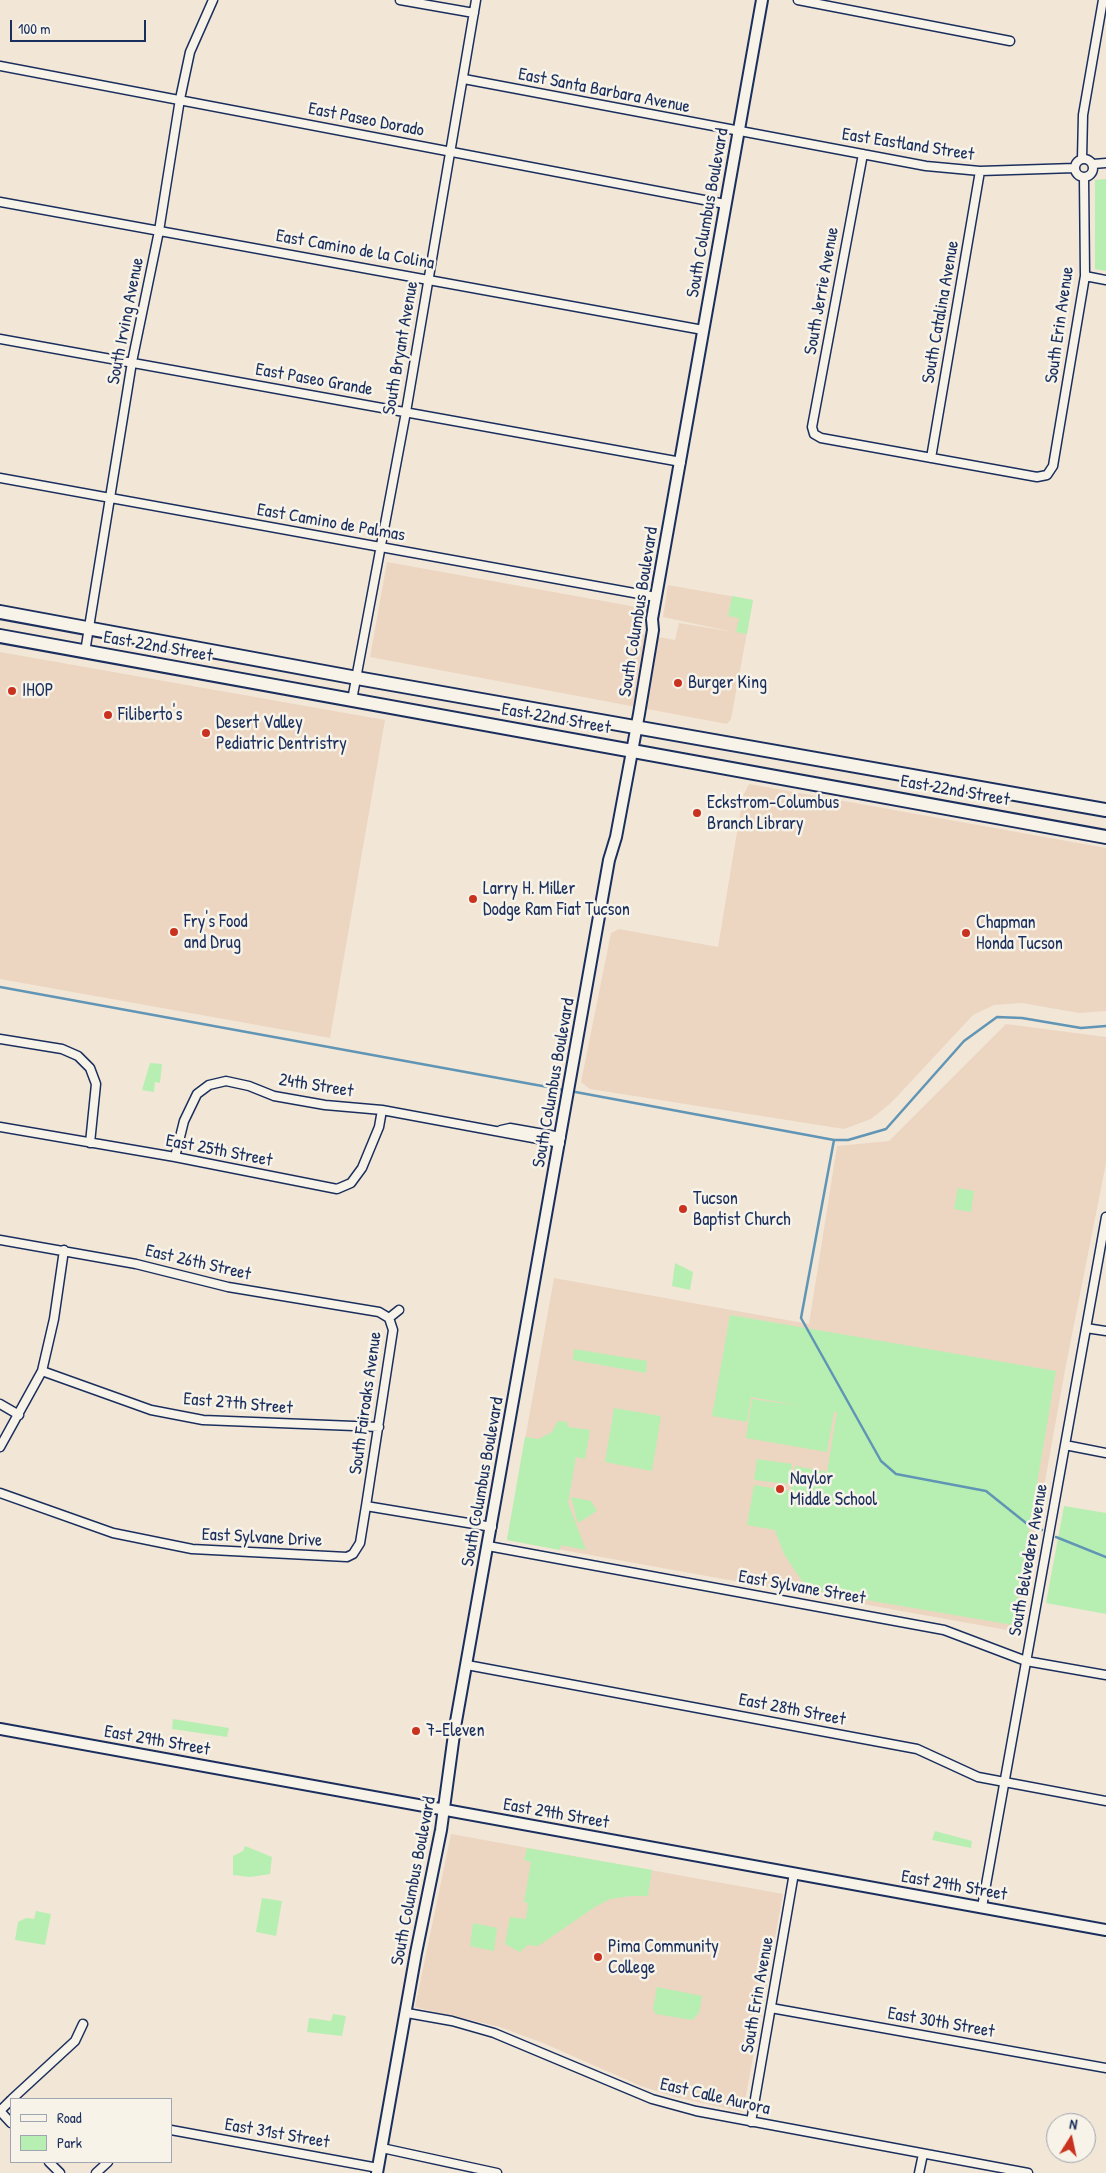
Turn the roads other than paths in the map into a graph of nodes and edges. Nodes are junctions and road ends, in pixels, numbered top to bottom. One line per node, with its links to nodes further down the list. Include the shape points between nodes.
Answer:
1 (213, 0): 12 (street, South Irving Avenue, via 190,52)
2 (400, 0): 7 (street)
3 (476, 0): 7 (street, South Bryant Avenue)
4 (762, 0): 13 (street, South Columbus Boulevard)
5 (798, 0): 9 (street)
6 (1104, 0): 8 (street)
7 (474, 13): 11 (street, South Bryant Avenue)
8 (1102, 34): 16 (street, via 1083,115)
9 (1010, 42)
10 (0, 66): 12 (street, East Paseo Dorado)
11 (464, 79): 13 (street, East Santa Barbara Avenue); 14 (street, South Bryant Avenue)
12 (180, 99): 14 (street, East Paseo Dorado); 24 (street, South Irving Avenue)
13 (739, 132): 15 (street, East Eastland Street); 23 (street, South Columbus Boulevard)
14 (451, 152): 23 (street, East Paseo Dorado); 26 (street, South Bryant Avenue)
15 (862, 154): 20 (street, East Eastland Street, via 926,166); 32 (street, South Jerrie Avenue, via 812,427 814,434 821,438)
16 (1082, 159): 18 (street, via 1088,159); 19 (street)
17 (1106, 163): 18 (street)
18 (1092, 164): 21 (street, via 1092,172)
19 (1075, 168): 20 (street, East Eastland Street); 21 (street, via 1077,174)
20 (980, 171): 32 (street, South Catalina Avenue)
21 (1084, 177): 25 (street, South Erin Avenue)
22 (0, 202): 24 (street, East Camino de la Colina)
23 (725, 204): 28 (street, South Columbus Boulevard)
24 (158, 231): 26 (street, East Camino de la Colina); 30 (street, South Irving Avenue)
25 (1085, 276): 27 (street); 32 (street, South Erin Avenue, via 1053,466 1045,478)
26 (428, 278): 28 (street, East Camino de la Colina); 31 (street, South Bryant Avenue)
27 (1106, 280)
28 (704, 330): 33 (street, South Columbus Boulevard)
29 (0, 339): 30 (street, East Paseo Grande)
30 (132, 362): 31 (street, East Paseo Grande); 35 (street, South Irving Avenue)
31 (406, 412): 33 (street, East Paseo Grande); 36 (street, South Bryant Avenue)
32 (931, 458)
33 (680, 462): 37 (street, South Columbus Boulevard)
34 (0, 478): 35 (street, East Camino de Palmas)
35 (111, 499): 36 (street, East Camino de Palmas); 39 (street, South Irving Avenue)
36 (381, 548): 37 (street, East Camino de Palmas); 42 (street, South Bryant Avenue)
37 (656, 597): 44 (street, South Columbus Boulevard)
38 (0, 612): 39 (main road, East 22nd Street)
39 (89, 628): 41 (street, South Irving Avenue); 42 (main road, East 22nd Street)
40 (0, 636): 41 (main road, East 22nd Street)
41 (85, 652): 43 (main road, East 22nd Street)
42 (357, 678): 43 (street, South Bryant Avenue); 44 (main road, East 22nd Street)
43 (352, 700): 45 (main road, East 22nd Street)
44 (636, 727): 45 (street, South Columbus Boulevard); 46 (main road, East 22nd Street)
45 (632, 750): 47 (main road, East 22nd Street); 51 (street, South Columbus Boulevard)
46 (1106, 810)
47 (1106, 837)
48 (0, 1039): 52 (street, via 62,1049 78,1056 90,1068 96,1084)
49 (382, 1110): 51 (street, 24th Street, via 501,1130 510,1128); 53 (street, 24th Street, via 325,1105 274,1096 236,1082 219,1082 198,1094 184,1121); 53 (street, East 25th Street, via 379,1127 362,1168 352,1183 337,1190)
50 (0, 1127): 52 (street, East 25th Street)
51 (560, 1140): 70 (street, South Columbus Boulevard)
52 (90, 1142): 53 (street, East 25th Street)
53 (175, 1157)
54 (1106, 1217): 59 (street, South Belvedere Avenue)
55 (0, 1240): 56 (street, East 26th Street)
56 (64, 1250): 58 (street, East 26th Street, via 228,1287 378,1312); 61 (street, via 54,1320)
57 (399, 1310): 58 (street, South Fairoaks Avenue)
58 (388, 1318): 64 (street, South Fairoaks Avenue, via 393,1330)
59 (1086, 1328): 60 (street); 65 (street, South Belvedere Avenue)
60 (1106, 1331)
61 (42, 1371): 63 (street); 64 (street, East 27th Street, via 152,1410 203,1420)
62 (0, 1404): 63 (street)
63 (19, 1415): 66 (street)
64 (379, 1427): 69 (street, South Fairoaks Avenue)
65 (1065, 1445): 67 (street); 74 (street, South Belvedere Avenue)
66 (0, 1447)
67 (1106, 1453)
68 (0, 1493): 72 (street, East Sylvane Drive, via 114,1533 169,1546 341,1557)
69 (366, 1506): 70 (street); 72 (street, via 360,1543)
70 (492, 1527): 71 (street, South Columbus Boulevard)
71 (488, 1546): 74 (street, East Sylvane Street, via 944,1630); 75 (street, South Columbus Boulevard)
72 (353, 1554): 73 (street)
73 (359, 1562)
74 (1026, 1660): 76 (street, East Sylvane Street); 78 (street, South Belvedere Avenue)
75 (467, 1665): 78 (street, East 28th Street, via 917,1749 978,1777); 80 (street, South Columbus Boulevard, via 455,1727)
76 (1106, 1675)
77 (0, 1728): 80 (street, East 29th Street)
78 (1004, 1783): 79 (street, East 28th Street); 82 (street, South Belvedere Avenue)
79 (1106, 1801)
80 (445, 1810): 81 (street, East 29th Street); 85 (street, South Columbus Boulevard)
81 (794, 1873): 82 (street, East 29th Street); 84 (street, South Erin Avenue)
82 (982, 1907): 83 (street, East 29th Street)
83 (1106, 1930)
84 (771, 2008): 87 (street, East 30th Street); 92 (street, South Erin Avenue)
85 (407, 2013): 92 (street, East Calle Aurora, via 494,2033 652,2099); 94 (street, South Columbus Boulevard)
86 (83, 2024): 88 (street, via 75,2041)
87 (1106, 2068)
88 (14, 2098)
89 (10, 2102): 90 (street)
90 (0, 2111): 91 (street)
91 (10, 2121)
92 (751, 2122): 95 (street, East Calle Aurora)
93 (172, 2130): 98 (street, East 31st Street)
94 (382, 2148): 98 (street, South Columbus Boulevard); 101 (street)
95 (923, 2154): 102 (street); 103 (street, East Calle Aurora)
96 (50, 2163): 99 (street)
97 (107, 2163): 100 (street)
98 (378, 2170)
99 (60, 2173)
100 (96, 2173)
101 (497, 2173)
102 (919, 2173)
103 (1028, 2173)

